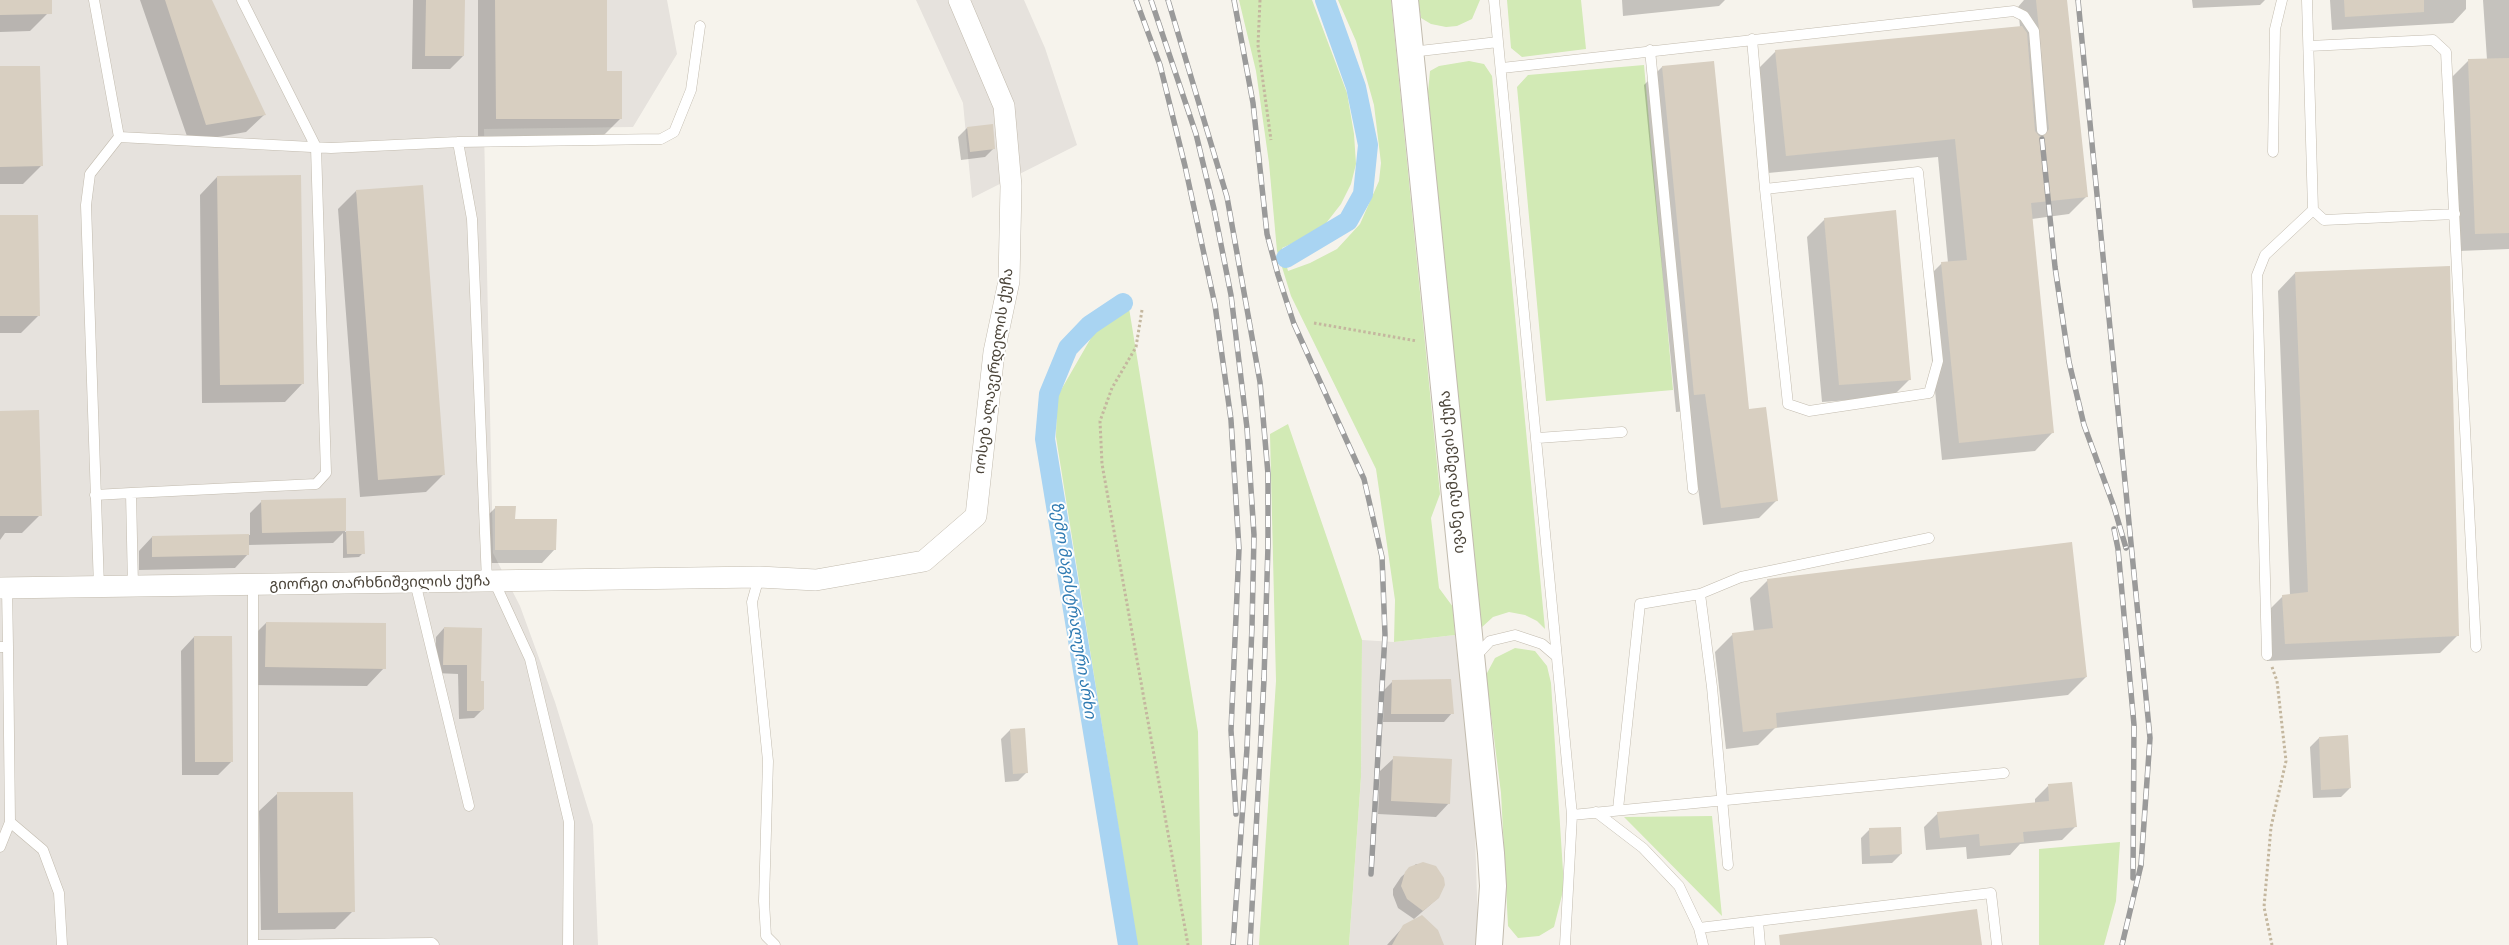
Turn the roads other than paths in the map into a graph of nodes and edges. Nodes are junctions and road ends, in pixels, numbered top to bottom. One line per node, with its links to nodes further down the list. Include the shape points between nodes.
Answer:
1 (94, 0): 16 (lane)
2 (242, 0): 18 (lane)
3 (959, 0): 29 (street, იოსებ ალავერდელის ქუჩა, via 1004,106 1011,186 1009,281 994,352 976,516 924,561 816,580)
4 (1405, 0): 13 (street, ივანე იუმაშევის ქუჩა)
5 (1494, 0): 10 (lane)
6 (2282, 0): 19 (lane, via 2275,30)
7 (2307, 0): 11 (lane)
8 (700, 26): 17 (lane, via 691,90 674,132 661,140)
9 (1752, 39): 12 (lane); 15 (lane, via 2014,10 2024,16 2034,31); 20 (lane)
10 (1498, 42): 13 (lane); 14 (lane)
11 (2308, 46): 21 (lane); 22 (lane, via 2433,40 2446,52)
12 (1650, 50): 14 (lane); 25 (lane)
13 (1410, 52): 41 (street, ივანე იუმაშევის ქუჩა)
14 (1502, 68): 24 (lane)
15 (2042, 130)
16 (119, 137): 18 (lane); 27 (lane, via 90,174 86,205)
17 (458, 142): 18 (lane); 30 (lane, via 472,219)
18 (316, 148): 26 (lane, via 326,473 316,484)
19 (2273, 152)
20 (1765, 189): 20 (lane, via 1788,404 1809,411 1929,393 1938,361 1918,172)
21 (2313, 210): 22 (lane, via 2324,220); 39 (lane, via 2265,255 2257,275)
22 (2455, 214): 38 (lane)
23 (1622, 432): 24 (lane)
24 (1538, 438): 40 (lane)
25 (1693, 489)
26 (131, 493): 27 (lane); 33 (lane)
27 (94, 496): 34 (lane)
28 (1929, 538): 36 (lane, via 1741,577)
29 (759, 577): 30 (street, გიორგი თარხნიშვილის ქუჩა); 57 (lane, via 752,602 768,762 764,901 766,936)
30 (490, 581): 31 (street, გიორგი თარხნიშვილის ქუჩა); 56 (lane, via 530,659 569,822)
31 (415, 582): 32 (street, გიორგი თარხნიშვილის ქუჩა); 44 (lane)
32 (253, 585): 33 (street, გიორგი თარხნიშვილის ქუჩა); 54 (lane)
33 (133, 586): 34 (street, გიორგი თარხნიშვილის ქუჩა)
34 (99, 587): 35 (street, გიორგი თარხნიშვილის ქუჩა)
35 (3, 588): 37 (lane)
36 (1700, 594): 43 (lane, via 1712,687); 45 (lane, via 1640,604)
37 (4, 647): 48 (lane)
38 (2476, 647)
39 (2268, 655)
40 (1556, 656): 41 (lane, via 1542,644 1515,635 1490,641); 47 (lane)
41 (1470, 664): 58 (street, ივანე იუმაშევის ქუჩა, via 1491,853 1493,886)
42 (2004, 773): 43 (lane)
43 (1721, 801): 45 (lane); 50 (lane)
44 (470, 806)
45 (1618, 809): 46 (lane)
46 (1596, 812): 47 (lane); 52 (lane, via 1643,848 1679,886)
47 (1572, 815): 59 (lane)
48 (10, 822): 49 (lane); 53 (lane, via 43,850 59,893)
49 (0, 847)
50 (1728, 865)
51 (1758, 921): 52 (lane); 61 (lane); 62 (lane, via 1990,893)
52 (1699, 928): 60 (lane)
53 (62, 945)
54 (253, 945): 55 (lane)
55 (434, 945)
56 (568, 945)
57 (775, 945)
58 (1489, 945)
59 (1565, 945)
60 (1703, 945)
61 (1760, 945)
62 (1997, 945)

